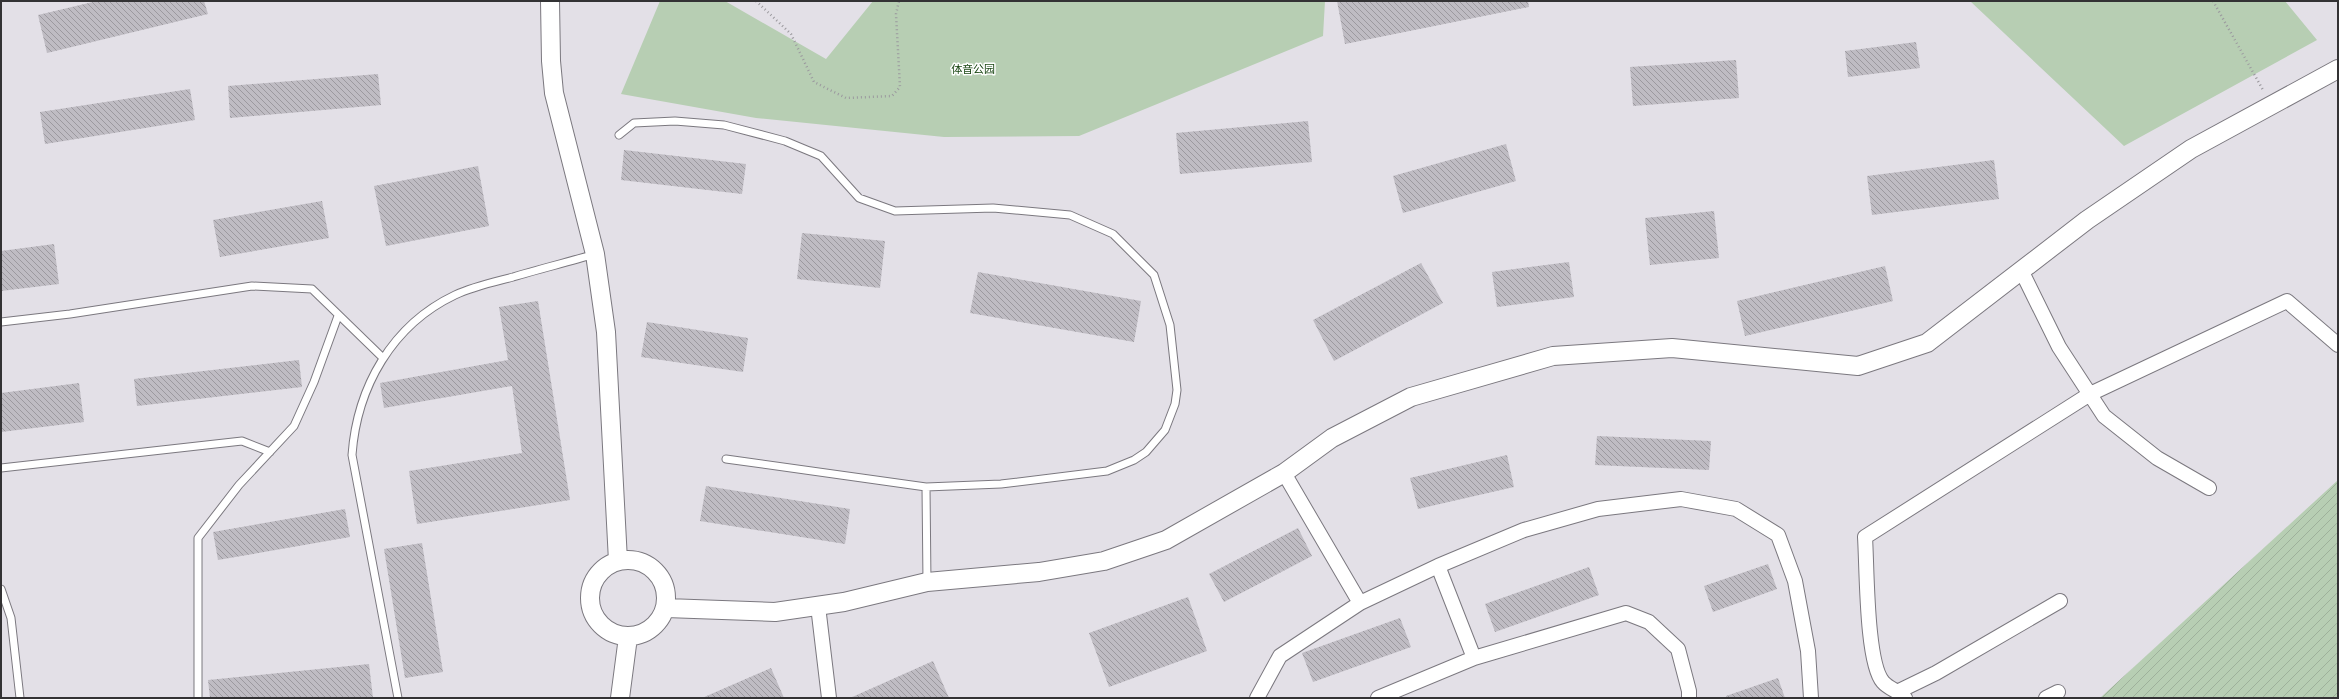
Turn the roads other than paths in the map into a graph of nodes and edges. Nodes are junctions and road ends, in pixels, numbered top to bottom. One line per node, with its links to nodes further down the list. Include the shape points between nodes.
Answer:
1 (550, 1): 4 (street, via 550,61 554,92)
2 (2338, 69): 5 (street, via 2191,149 2087,220)
3 (620, 135): 15 (lane, via 634,123 675,121 724,126 785,141 821,156 859,198 895,211 993,208 1070,215 1113,234 1154,275 1170,326 1177,390 1175,404 1164,430 1146,452 1107,471 1001,484)
4 (595, 254): 9 (lane, via 456,295 409,326); 17 (street, via 606,332)
5 (2021, 270): 10 (street, via 2059,347); 14 (street, via 1927,343 1858,366 1672,348 1553,356 1411,397 1332,438)
6 (338, 316): 7 (lane, via 312,289 252,286); 9 (lane); 11 (lane, via 314,382 294,426)
7 (1, 322)
8 (2338, 345): 10 (street, via 2287,301)
9 (383, 358): 30 (lane, via 362,401 352,455)
10 (2090, 394): 16 (street, via 2104,416 2157,458); 27 (street, via 1865,537 1873,658 1883,682)
11 (270, 452): 13 (lane, via 242,441); 29 (lane, via 198,538)
12 (726, 459): 15 (lane)
13 (1, 468)
14 (1284, 472): 19 (street, via 1166,540 1104,562 1039,572); 22 (street)
15 (926, 487): 19 (lane)
16 (2208, 488)
17 (618, 561): 24 (street, via 638,561 656,571 666,588); 25 (street, via 601,571 595,579 589,598 593,613 601,626 609,632)
18 (1438, 566): 22 (street); 26 (street); 36 (street, via 1524,530 1598,509 1681,499 1736,509 1778,535 1795,581 1808,651)
19 (927, 582): 23 (street)
20 (1, 589): 28 (lane, via 11,618)
21 (2060, 601): 27 (street)
22 (1360, 603): 33 (street, via 1280,656)
23 (818, 606): 24 (street, via 775,612); 32 (street)
24 (666, 608): 25 (street, via 656,626 638,636)
25 (628, 637): 31 (street)
26 (1474, 658): 34 (street); 35 (street, via 1626,613 1649,622 1678,649)
27 (1902, 694)
28 (20, 698)
29 (198, 698)
30 (398, 698)
31 (620, 698)
32 (829, 698)
33 (1256, 698)
34 (1378, 698)
35 (1689, 698)
36 (1810, 698)

